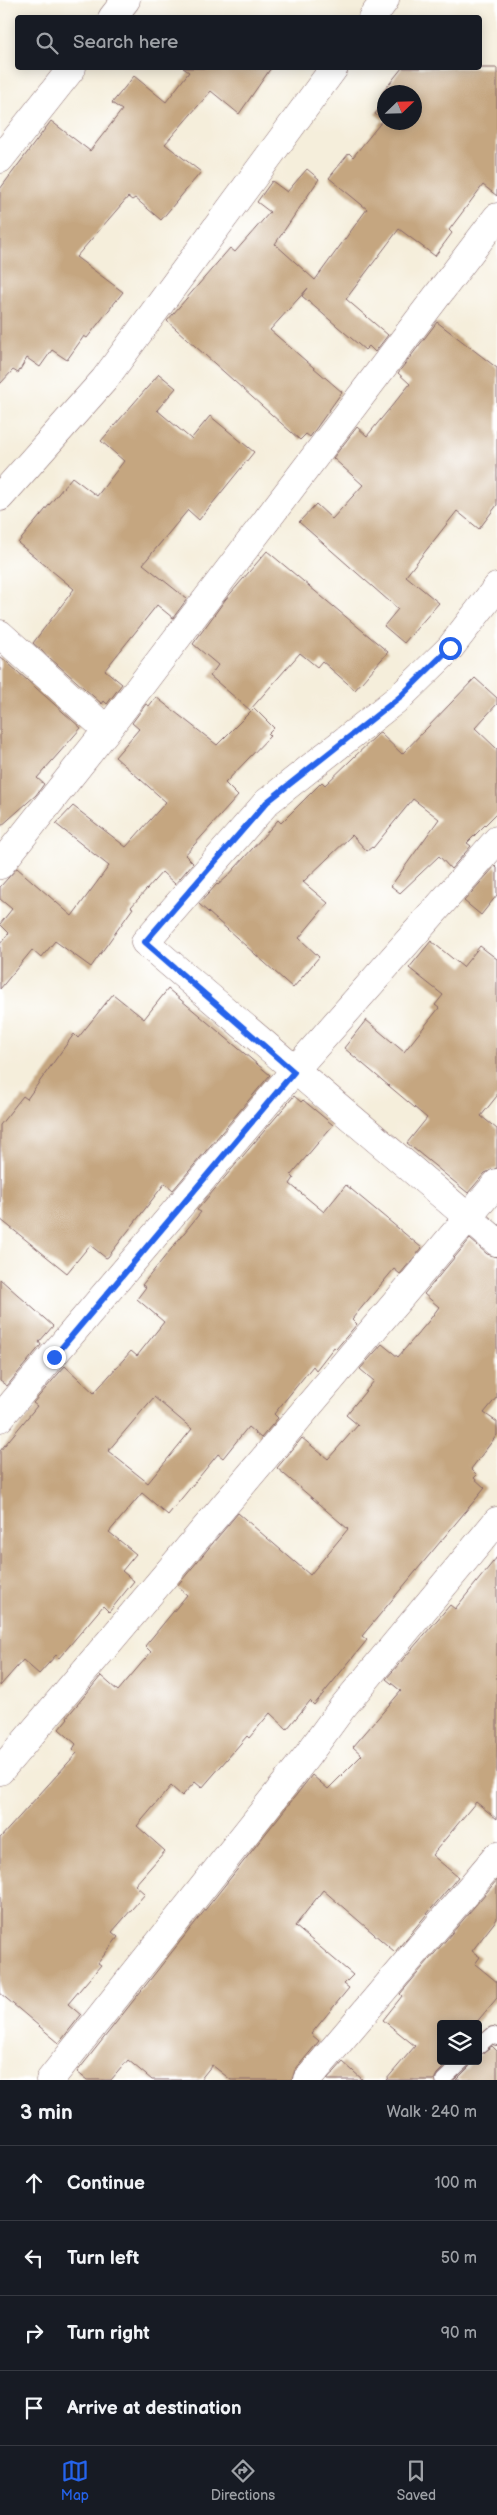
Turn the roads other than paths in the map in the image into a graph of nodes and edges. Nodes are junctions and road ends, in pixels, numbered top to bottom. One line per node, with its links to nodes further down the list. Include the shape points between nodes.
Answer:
1 (126, 0): 3 (street)
2 (385, 0): 4 (street)
3 (114, 15)
4 (374, 15)
5 (70, 70): 7 (street)
6 (333, 70): 9 (street, via 104,380)
7 (0, 159)
8 (497, 218): 12 (street)
9 (0, 497)
10 (497, 587): 15 (street, via 450,648 401,696 267,802 145,942)
11 (0, 634): 12 (street)
12 (107, 730): 14 (street)
13 (497, 840): 15 (street)
14 (0, 865)
15 (294, 1072): 17 (street); 19 (street)
16 (497, 1183): 17 (street)
17 (469, 1218): 18 (street); 21 (street)
18 (497, 1242)
19 (0, 1418)
20 (497, 1521): 26 (street, via 342,1708)
21 (0, 1771)
22 (497, 1856): 27 (street)
23 (497, 2038): 24 (lane, via 493,2034)
24 (482, 2044)
25 (459, 2065): 28 (lane)
26 (50, 2080)
27 (306, 2080)
28 (442, 2080)

